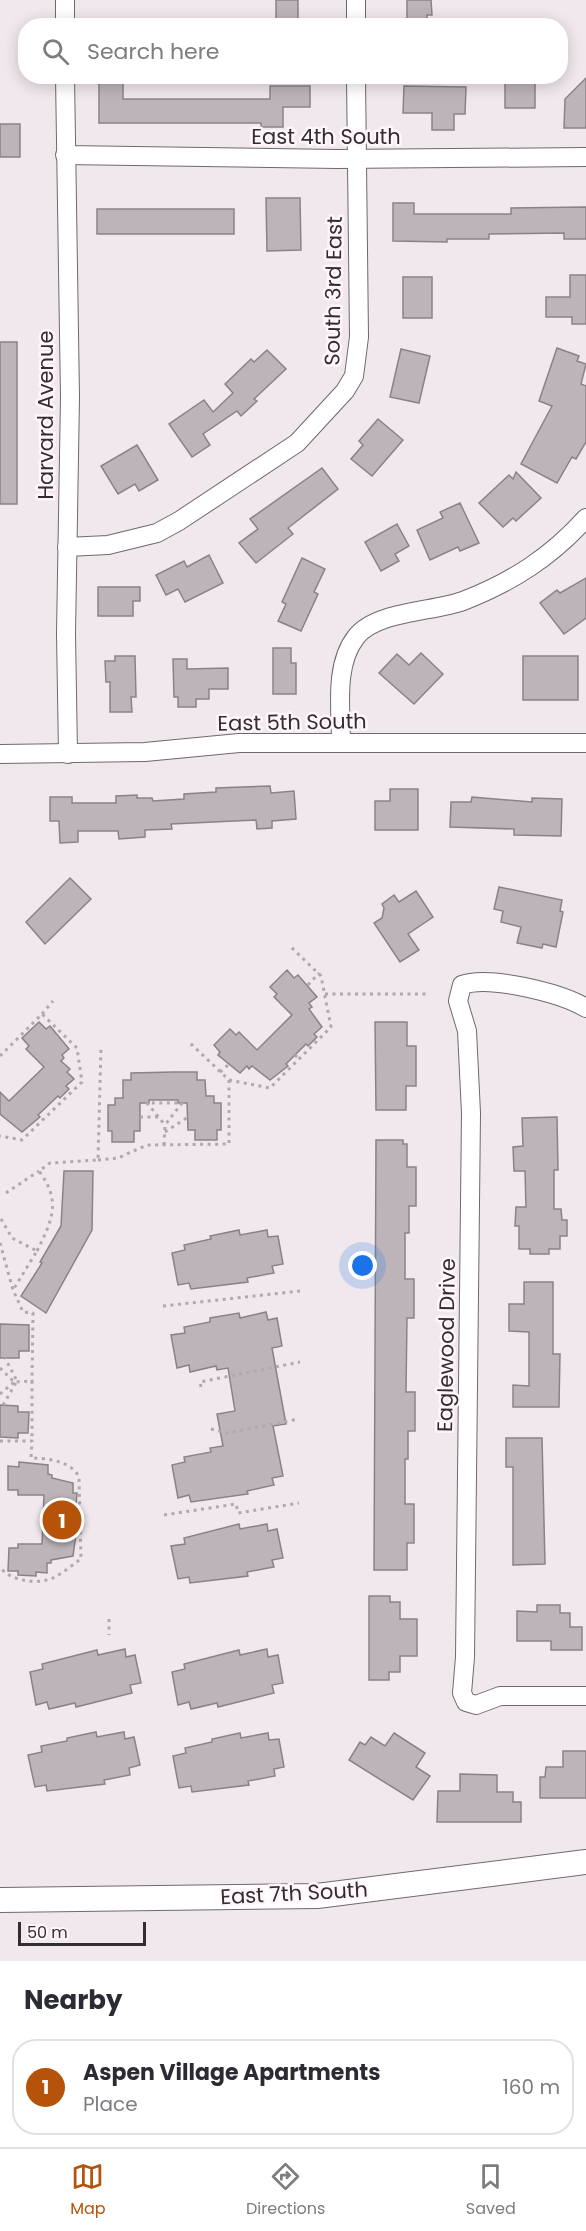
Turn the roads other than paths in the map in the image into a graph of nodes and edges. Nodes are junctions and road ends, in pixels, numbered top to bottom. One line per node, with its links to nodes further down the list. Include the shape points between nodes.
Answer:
1 (65, 0): 3 (street)
2 (356, 0): 4 (street)
3 (65, 18)
4 (356, 18)
5 (65, 84): 7 (street, Harvard Avenue)
6 (356, 84): 9 (street, South 3rd East)
7 (65, 155): 9 (street, East 4th South); 11 (street, Harvard Avenue, via 70,397)
8 (586, 157): 9 (street, East 4th South)
9 (357, 159): 11 (street, South 3rd East, via 358,347 354,376 345,391 297,443 179,521 144,537)
10 (586, 518): 12 (street, via 562,545 490,589 461,602 393,616 356,636 343,662)
11 (67, 547): 15 (street, Harvard Avenue)
12 (341, 743): 13 (street, East 5th South); 15 (street, East 5th South, via 239,743)
13 (586, 743)
14 (0, 754): 15 (street, East 5th South)
15 (68, 754)
16 (586, 1008): 17 (street, Eaglewood Drive, via 571,999 535,989 474,981 463,984 458,1001 467,1031 471,1113 462,1693 466,1702 476,1706 500,1696)
17 (586, 1696)
18 (586, 1862): 19 (street, East 7th South, via 317,1896)
19 (0, 1900)

